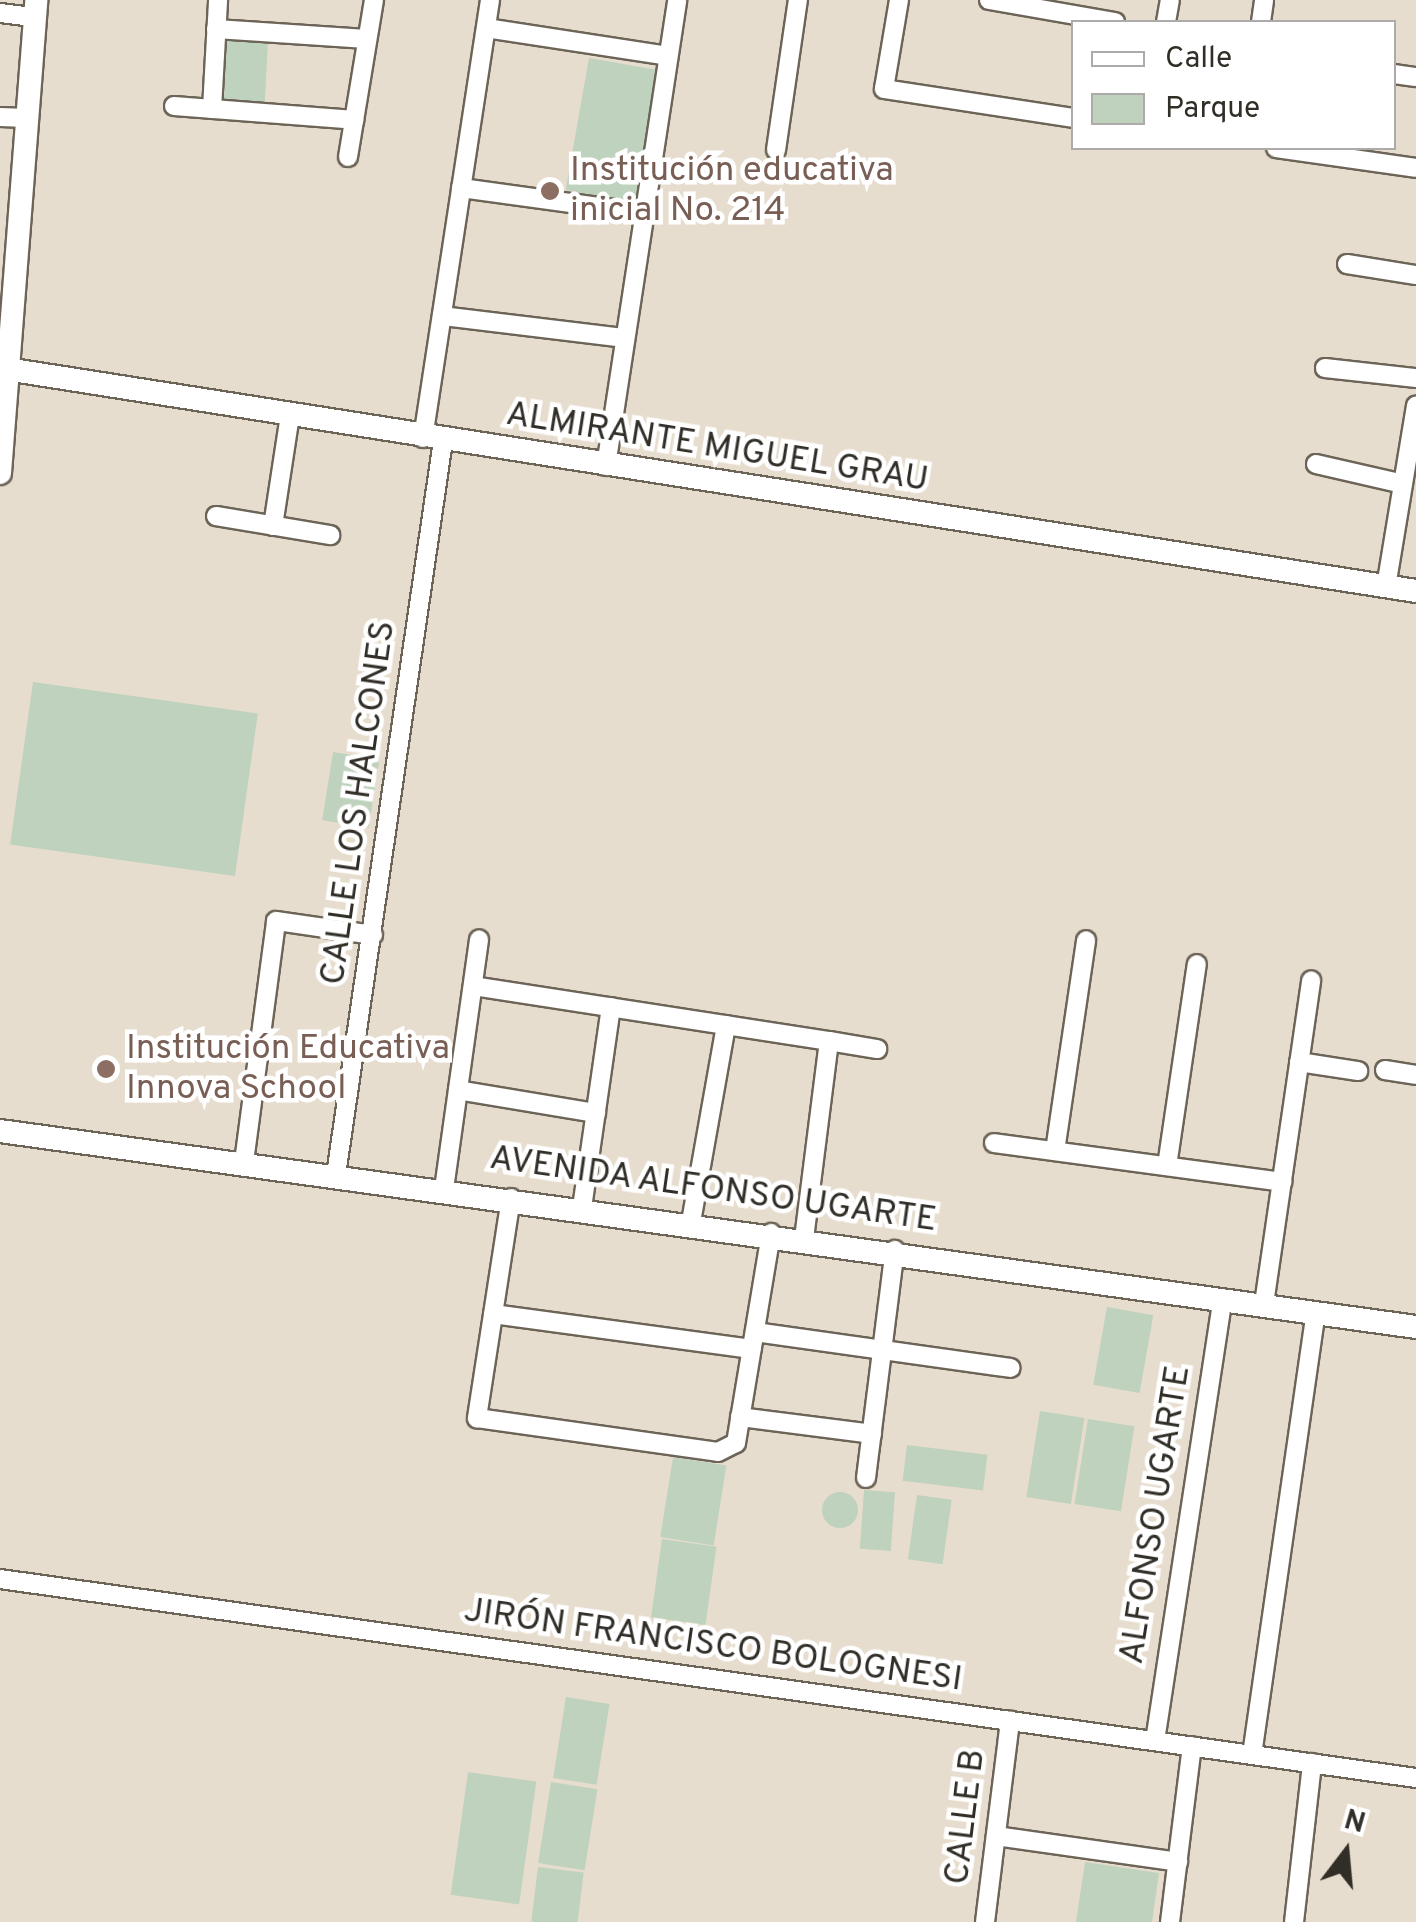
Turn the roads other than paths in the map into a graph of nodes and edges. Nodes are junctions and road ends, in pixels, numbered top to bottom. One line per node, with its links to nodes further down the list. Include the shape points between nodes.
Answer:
1 (218, 0): 12 (street)
2 (374, 0): 13 (street)
3 (490, 0): 11 (street, CALLE LOS HALCONES)
4 (677, 0): 14 (street)
5 (798, 0): 21 (street)
6 (899, 0): 19 (street, via 884,89)
7 (989, 0): 10 (street)
8 (35, 9): 9 (street); 18 (street)
9 (0, 13)
10 (1103, 20)
11 (486, 28): 14 (street); 25 (street, CALLE LOS HALCONES)
12 (216, 29): 13 (street); 16 (street)
13 (367, 39): 20 (street)
14 (668, 56): 26 (street)
15 (174, 106): 16 (street)
16 (212, 109): 20 (street)
17 (0, 117): 18 (street)
18 (27, 118): 27 (street)
19 (1071, 118)
20 (354, 120): 23 (street)
21 (776, 150)
22 (1290, 150): 24 (street)
23 (348, 157)
24 (1416, 168)
25 (461, 188): 26 (street); 30 (street, CALLE LOS HALCONES)
26 (644, 214): 31 (street)
27 (8, 255): 32 (street)
28 (1347, 264): 29 (street)
29 (1416, 275)
30 (442, 316): 31 (street); 37 (street, CALLE LOS HALCONES)
31 (625, 338): 39 (street)
32 (4, 368): 36 (street, ALMIRANTE MIGUEL GRAU); 40 (street)
33 (1325, 368): 34 (street)
34 (1416, 378)
35 (1416, 405): 41 (street)
36 (290, 416): 37 (street, ALMIRANTE MIGUEL GRAU); 43 (street)
37 (433, 439): 39 (street, ALMIRANTE MIGUEL GRAU); 47 (street, CALLE LOS HALCONES)
38 (1316, 464): 41 (street)
39 (606, 466): 45 (street, ALMIRANTE MIGUEL GRAU)
40 (0, 473)
41 (1403, 484): 45 (street)
42 (216, 516): 43 (street)
43 (274, 526): 44 (street)
44 (330, 536)
45 (1386, 587): 46 (street, ALMIRANTE MIGUEL GRAU)
46 (1416, 592)
47 (373, 936): 66 (street, via 276,921); 68 (street, CALLE LOS HALCONES)
48 (479, 939): 52 (street)
49 (1086, 940): 65 (street)
50 (1197, 964): 67 (street)
51 (1311, 980): 57 (street)
52 (473, 986): 53 (street); 61 (street)
53 (611, 1008): 54 (street); 62 (street)
54 (726, 1025): 55 (street); 73 (street)
55 (829, 1041): 56 (street); 75 (street)
56 (877, 1049)
57 (1299, 1062): 59 (street); 69 (street)
58 (1385, 1070): 60 (street)
59 (1358, 1071)
60 (1416, 1075)
61 (458, 1090): 62 (street); 70 (street)
62 (596, 1113): 72 (street)
63 (0, 1131): 66 (street, AVENIDA ALFONSO UGARTE)
64 (994, 1143): 65 (street)
65 (1055, 1151): 67 (street)
66 (244, 1162): 68 (street, AVENIDA ALFONSO UGARTE)
67 (1167, 1166): 69 (street)
68 (336, 1175): 70 (street, AVENIDA ALFONSO UGARTE)
69 (1282, 1182): 78 (street)
70 (444, 1189): 71 (street, AVENIDA ALFONSO UGARTE)
71 (512, 1198): 72 (street, AVENIDA ALFONSO UGARTE); 80 (street)
72 (582, 1208): 73 (street, AVENIDA ALFONSO UGARTE)
73 (691, 1222): 74 (street, AVENIDA ALFONSO UGARTE)
74 (771, 1233): 75 (street, AVENIDA ALFONSO UGARTE); 82 (street)
75 (804, 1238): 76 (street, AVENIDA ALFONSO UGARTE)
76 (895, 1250): 77 (street, AVENIDA ALFONSO UGARTE); 83 (street)
77 (1223, 1298): 78 (street, AVENIDA ALFONSO UGARTE); 90 (street, ALFONSO UGARTE)
78 (1264, 1304): 79 (street, AVENIDA ALFONSO UGARTE)
79 (1316, 1312): 81 (street, AVENIDA ALFONSO UGARTE); 92 (street)
80 (494, 1314): 82 (street); 85 (street, via 478,1418 718,1452 736,1442)
81 (1416, 1327)
82 (753, 1341): 83 (street); 85 (street)
83 (882, 1351): 84 (street); 86 (street)
84 (1010, 1368)
85 (740, 1417): 86 (street)
86 (872, 1434): 87 (street)
87 (866, 1478)
88 (0, 1579): 89 (street, JIRÓN FRANCISCO BOLOGNESI)
89 (1010, 1721): 90 (street, JIRÓN FRANCISCO BOLOGNESI); 95 (street, CALLE B)
90 (1155, 1741): 91 (street, JIRÓN FRANCISCO BOLOGNESI)
91 (1192, 1746): 92 (street, JIRÓN FRANCISCO BOLOGNESI); 96 (street)
92 (1252, 1755): 93 (street, JIRÓN FRANCISCO BOLOGNESI)
93 (1312, 1763): 94 (street, JIRÓN FRANCISCO BOLOGNESI); 99 (street)
94 (1416, 1778)
95 (996, 1836): 96 (street); 97 (street, CALLE B)
96 (1178, 1862): 98 (street)
97 (985, 1922)
98 (1170, 1922)
99 (1294, 1922)

